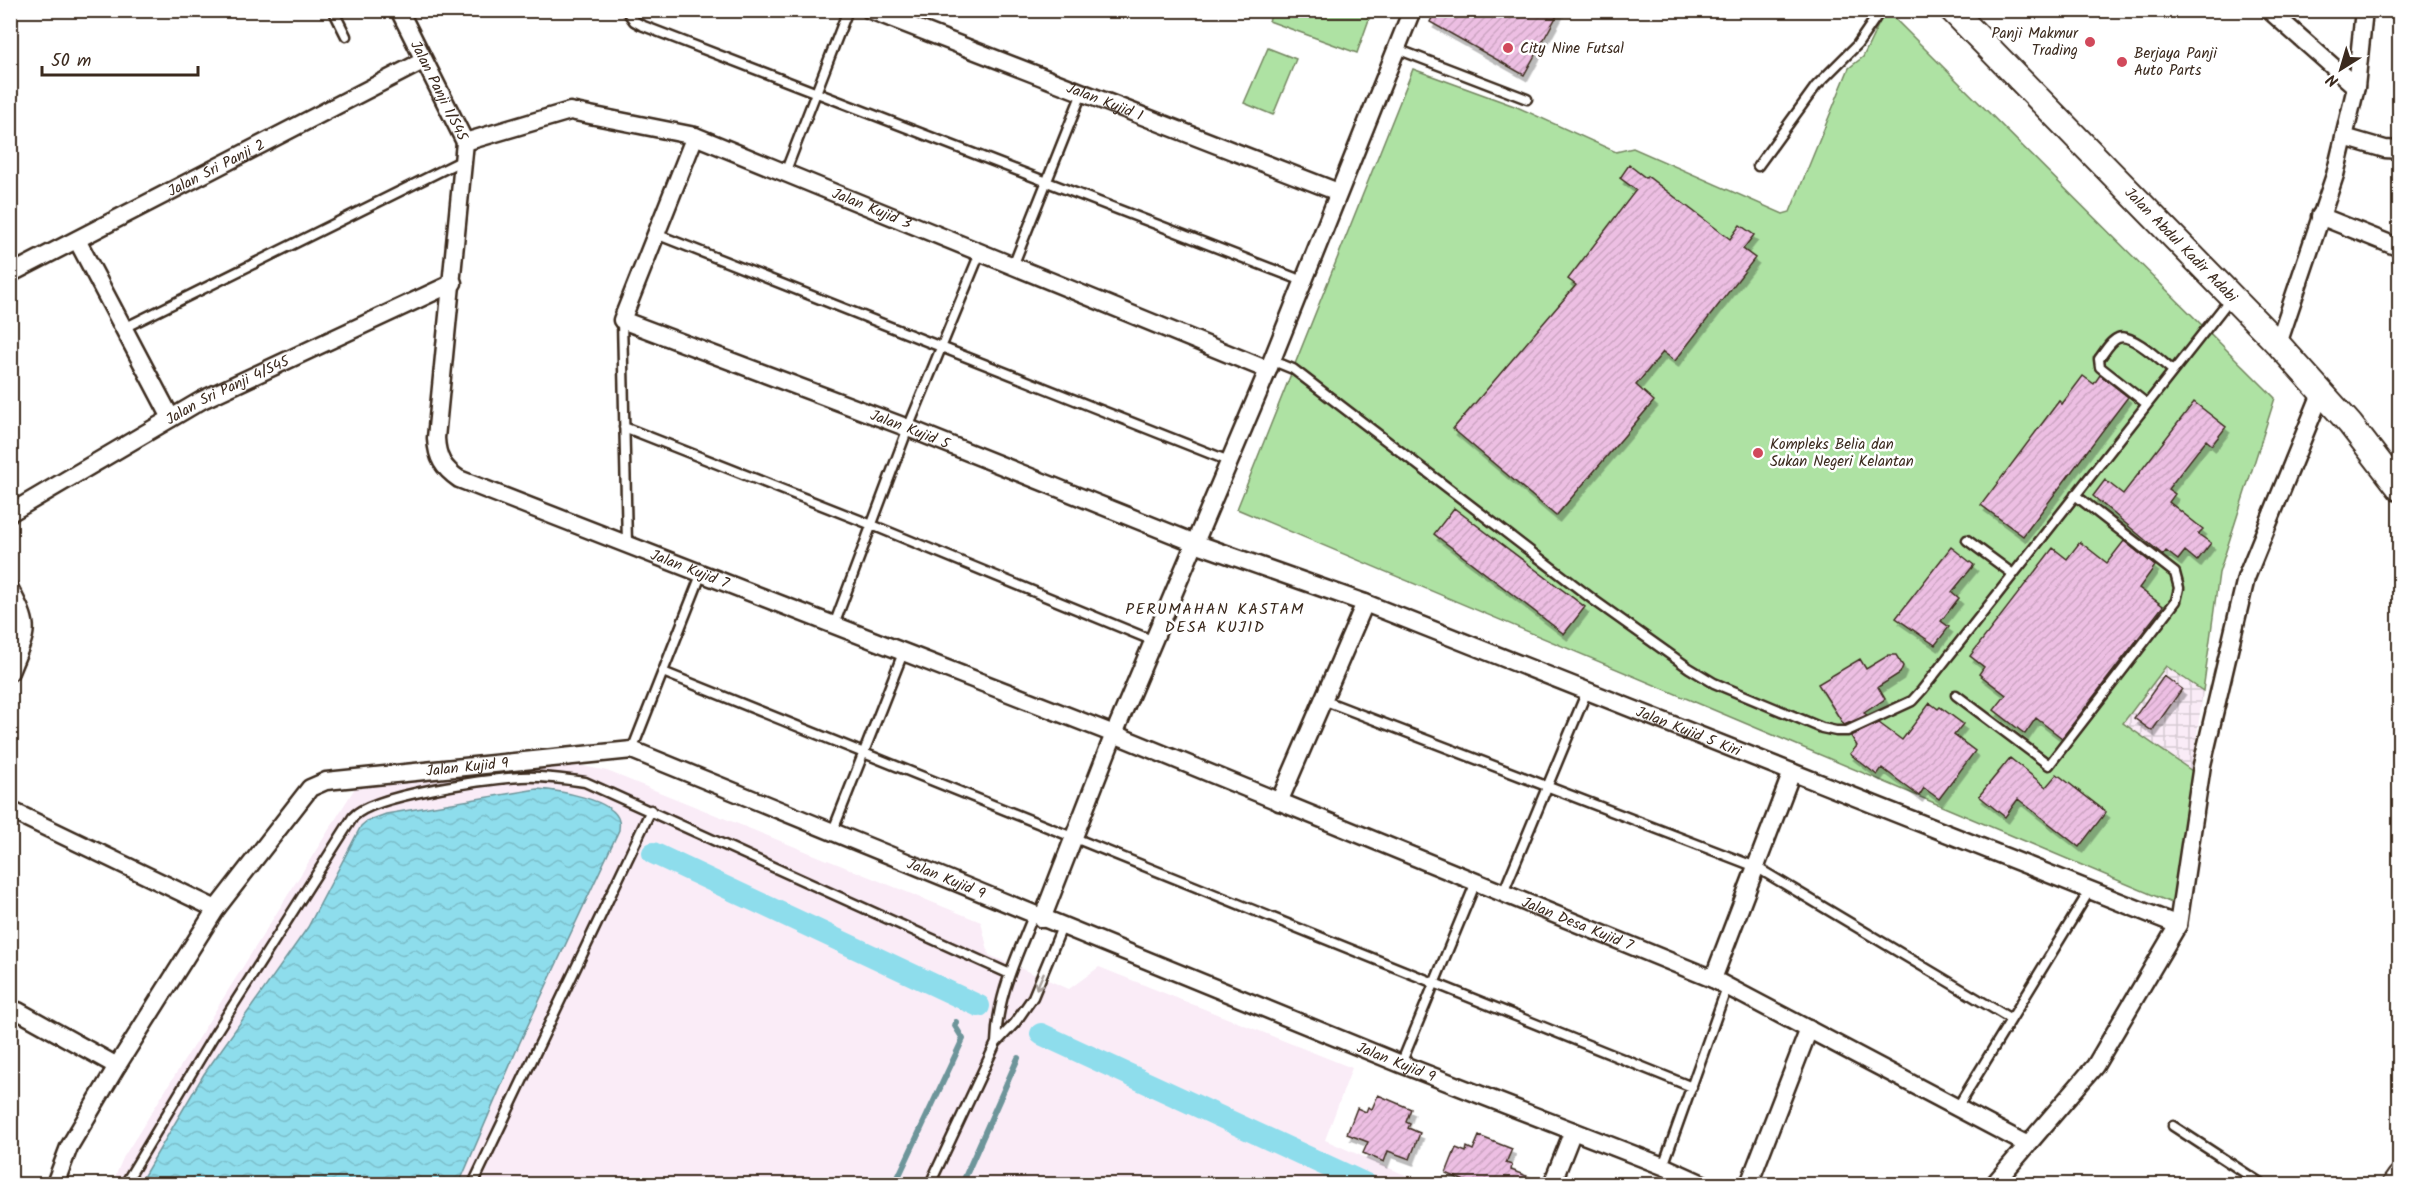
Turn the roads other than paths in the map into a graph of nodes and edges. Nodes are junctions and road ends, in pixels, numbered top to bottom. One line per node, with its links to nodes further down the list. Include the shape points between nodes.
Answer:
1 (333, 10): 11 (lane)
2 (399, 10): 13 (street, Jalan Panji 1/S45)
3 (626, 10): 15 (lane, via 641,25)
4 (848, 10): 15 (lane)
5 (870, 10): 16 (street, Jalan Kujid 1)
6 (1412, 10): 12 (street)
7 (1881, 10): 23 (lane, via 1857,45 1816,87)
8 (1952, 10): 36 (main road, Jalan Abdul Kadir Adabi)
9 (2269, 10): 14 (street)
10 (2364, 10): 14 (street)
11 (346, 36)
12 (1397, 49): 17 (lane); 26 (street)
13 (423, 61): 20 (street, Jalan Panji 1/S45); 29 (street, Jalan Sri Panji 2)
14 (2356, 87): 19 (street)
15 (816, 93): 24 (lane); 25 (lane)
16 (1082, 93): 25 (lane); 26 (street, Jalan Kujid 1)
17 (1527, 99)
18 (695, 136): 20 (street, Jalan Kujid 3, via 570,111); 24 (street, Jalan Kujid 3); 28 (street)
19 (2344, 137): 21 (street); 27 (street)
20 (465, 142): 22 (street, Jalan Panji 1/S45)
21 (2400, 150)
22 (463, 160): 35 (street, Jalan Panji 1/S45); 38 (lane)
23 (1758, 166)
24 (785, 173): 31 (street, Jalan Kujid 3)
25 (1047, 182): 32 (lane); 34 (lane)
26 (1338, 192): 34 (street)
27 (2320, 216): 30 (street); 39 (street)
28 (656, 234): 37 (street); 40 (lane)
29 (77, 240): 33 (street, Jalan Sri Panji 2); 38 (street)
30 (2400, 248)
31 (980, 253): 32 (street, Jalan Kujid 3); 40 (lane)
32 (1013, 266): 41 (street, Jalan Kujid 3)
33 (10, 274)
34 (1303, 281): 41 (street)
35 (453, 283): 45 (street, Jalan Sri Panji 4/S45); 55 (street, Jalan Kujid 7, via 436,438 442,464 459,479)
36 (2232, 297): 39 (main road, Jalan Abdul Kadir Adabi); 42 (lane)
37 (622, 320): 46 (lane); 47 (street, Jalan Kujid 5)
38 (124, 328): 45 (street)
39 (2278, 344): 43 (main road, Jalan Abdul Kadir Adabi)
40 (942, 346): 47 (lane); 48 (lane)
41 (1270, 365): 48 (street); 56 (lane, via 1293,369 1595,601 1689,668 1714,683 1822,728 1847,731 1912,701)
42 (2173, 371): 44 (lane); 44 (lane, via 2132,339 2113,340 2099,359 2100,367)
43 (2322, 391): 49 (main road, Jalan Abdul Kadir Adabi); 84 (street, via 2246,578 2202,765)
44 (2147, 404): 50 (lane)
45 (171, 418): 51 (street, Jalan Sri Panji 4/S45)
46 (624, 427): 52 (lane); 55 (lane)
47 (908, 428): 52 (lane); 54 (street, Jalan Kujid 5)
48 (1229, 461): 54 (street)
49 (2397, 479)
50 (2074, 495): 56 (lane); 66 (lane, via 2175,573 2179,588 2176,601 2049,765)
51 (10, 513)
52 (872, 525): 60 (lane); 61 (lane)
53 (1967, 540): 56 (lane)
54 (1195, 543): 59 (street, Jalan Kujid 5 Kiri); 61 (street)
55 (627, 546): 57 (street, Jalan Kujid 7)
56 (2013, 574)
57 (701, 575): 60 (street, Jalan Kujid 7); 64 (lane)
58 (10, 589): 63 (street, via 26,625)
59 (1365, 603): 65 (street, Jalan Kujid 5 Kiri); 67 (street)
60 (834, 626): 62 (street, Jalan Kujid 7)
61 (1154, 641): 68 (street)
62 (903, 653): 68 (street, Jalan Kujid 7); 70 (lane)
63 (10, 672)
64 (663, 672): 69 (lane); 70 (lane)
65 (1587, 691): 71 (street, Jalan Kujid 5 Kiri); 72 (lane)
66 (1956, 695)
67 (1323, 700): 72 (lane); 73 (street)
68 (1114, 734): 73 (street, Jalan Desa Kujid 7); 77 (street)
69 (632, 750): 76 (street, Jalan Kujid 9); 82 (street, Jalan Kujid 9, via 315,784)
70 (864, 753): 76 (lane); 77 (lane)
71 (1792, 772): 78 (street); 80 (street, Jalan Kujid 5 Kiri)
72 (1547, 787): 78 (lane); 81 (lane)
73 (1279, 802): 79 (street, Jalan Desa Kujid 7)
74 (10, 810): 82 (street)
75 (651, 810): 86 (lane); 103 (lane, via 585,782 520,777 413,794 358,811 213,1037); 104 (lane)
76 (832, 833): 83 (street, Jalan Kujid 9)
77 (1074, 838): 83 (street); 87 (lane)
78 (1756, 867): 88 (street); 90 (lane)
79 (1476, 882): 81 (street, Jalan Desa Kujid 7); 87 (lane)
80 (2090, 890): 84 (street, Jalan Kujid 5 Kiri); 90 (lane)
81 (1503, 893): 88 (street, Jalan Desa Kujid 7)
82 (216, 909): 94 (street, Jalan Kujid 9)
83 (1038, 917): 85 (street, Jalan Kujid 9); 86 (lane)
84 (2178, 925): 99 (street, via 2095,1066)
85 (1062, 927): 92 (lane, one-way to 92, via 1033,997); 93 (street, Jalan Kujid 9)
86 (1010, 974): 92 (lane, via 996,1016)
87 (1434, 983): 93 (lane); 95 (lane)
88 (1720, 983): 91 (street, Jalan Desa Kujid 7); 95 (lane)
89 (18, 1011): 94 (street)
90 (2011, 1019): 96 (lane)
91 (1809, 1029): 96 (street, Jalan Desa Kujid 7); 108 (street)
92 (996, 1043): 105 (lane)
93 (1401, 1064): 98 (street, Jalan Kujid 9)
94 (117, 1066): 102 (street, Jalan Kujid 9, via 69,1147)
95 (1692, 1087): 100 (lane)
96 (1957, 1107): 99 (street, Jalan Desa Kujid 7)
97 (2173, 1126): 110 (lane)
98 (1573, 1131): 100 (street, Jalan Kujid 9); 106 (street)
99 (2026, 1144): 109 (street)
100 (1664, 1166): 107 (street, Jalan Kujid 9)
101 (2400, 1177): 111 (main road)
102 (55, 1185)
103 (125, 1185)
104 (473, 1185)
105 (930, 1185)
106 (1552, 1185)
107 (1703, 1185)
108 (1749, 1185)
109 (1994, 1185)
110 (2262, 1185)
111 (2395, 1185)

